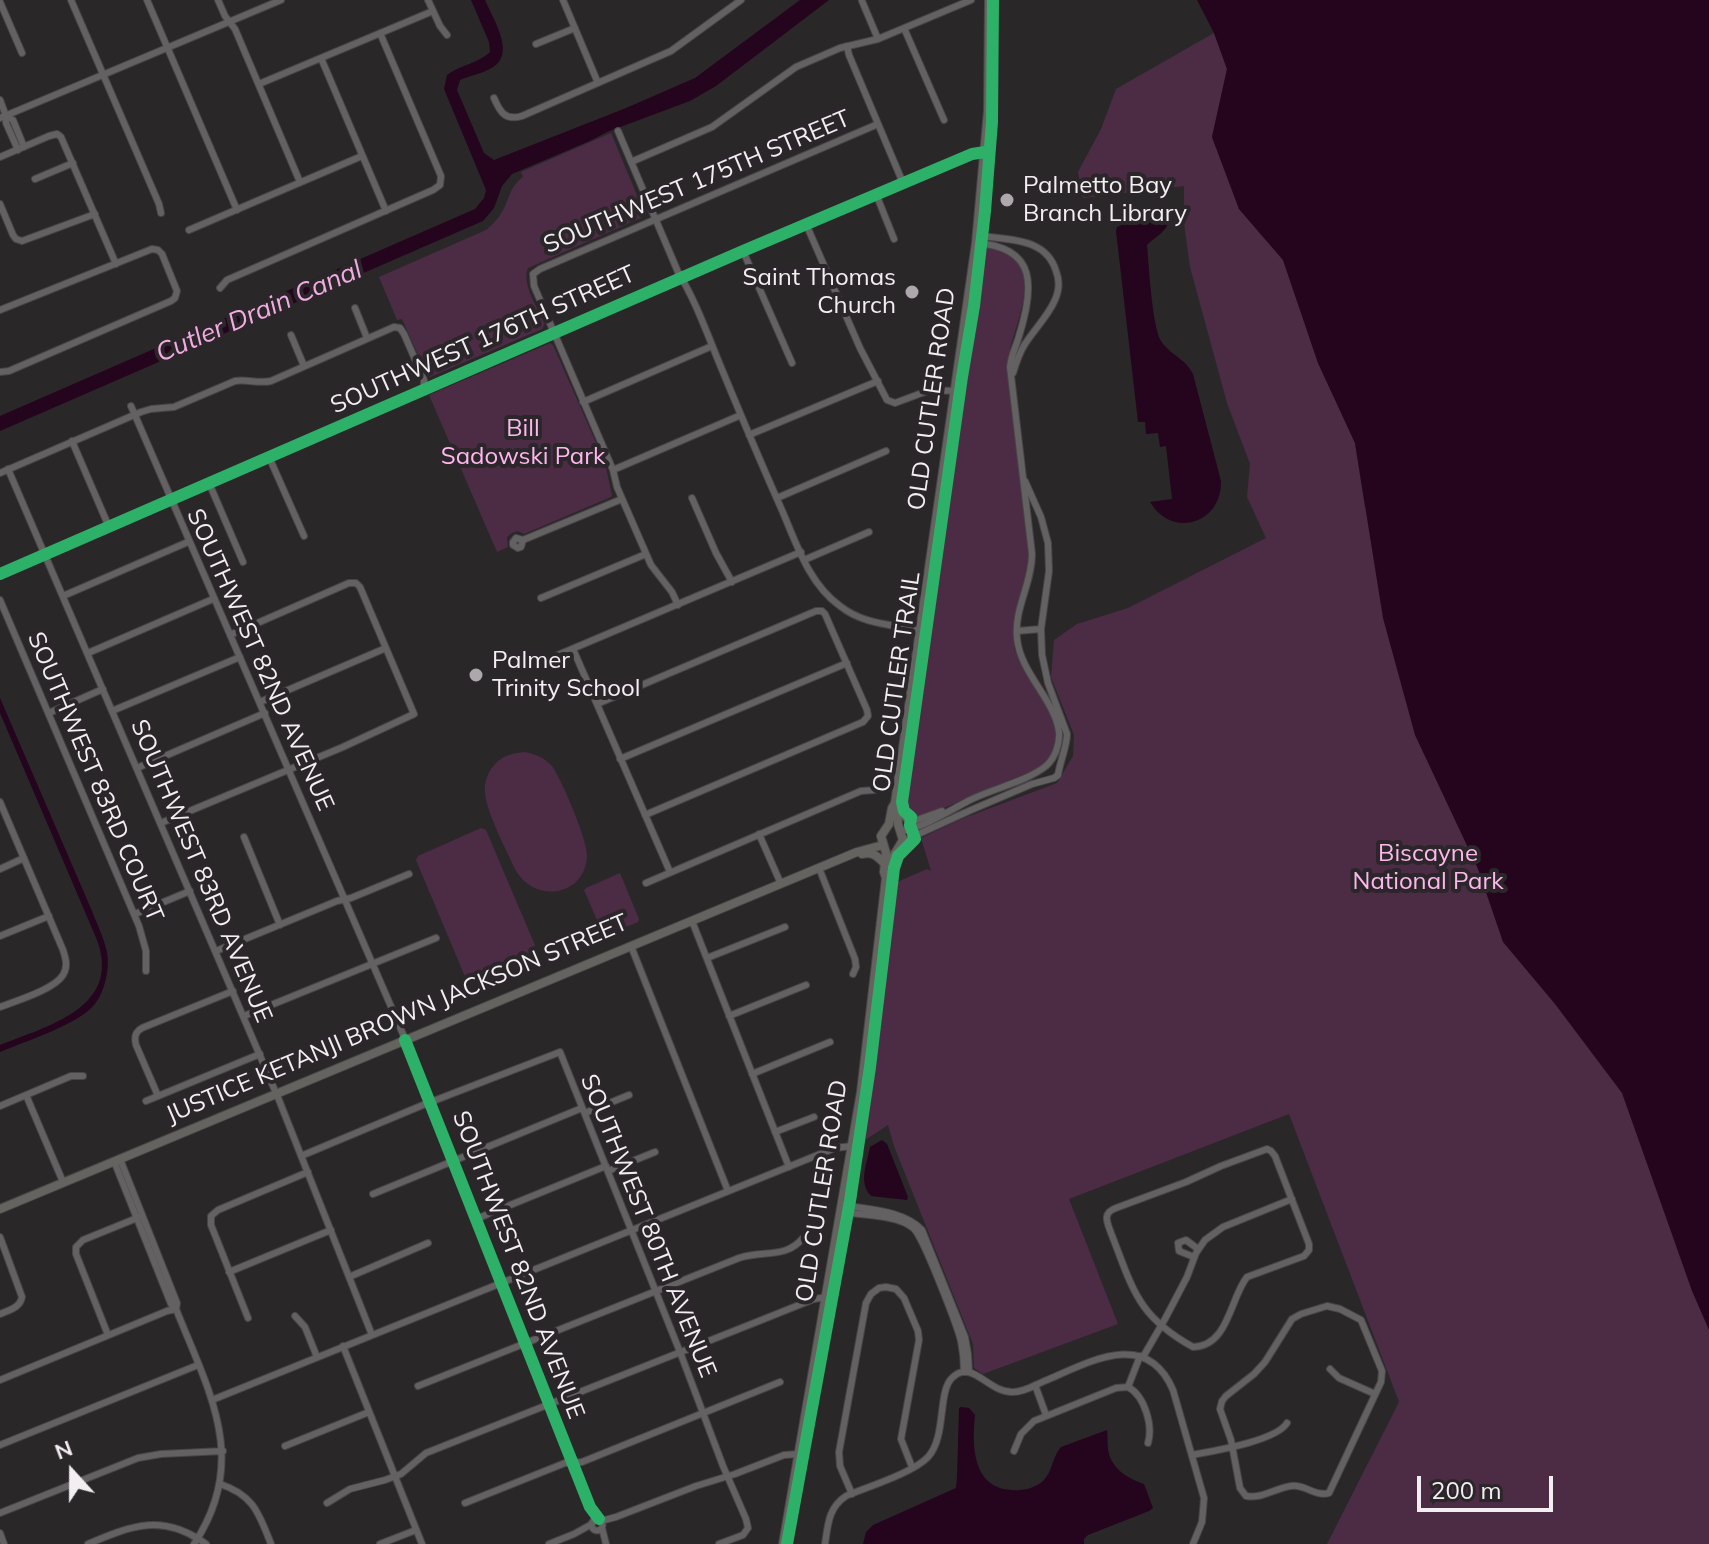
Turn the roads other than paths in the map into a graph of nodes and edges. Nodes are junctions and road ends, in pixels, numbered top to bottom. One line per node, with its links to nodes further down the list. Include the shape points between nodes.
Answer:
1 (71, 0): 24 (street)
2 (147, 0): 21 (street)
3 (218, 0): 13 (street)
4 (281, 0): 13 (street)
5 (428, 0): 12 (street)
6 (563, 0): 14 (street)
7 (741, 0): 25 (street, via 676,48)
8 (971, 0): 15 (street)
9 (989, 0): 34 (main road, OLD CUTLER ROAD)
10 (862, 1): 18 (street)
11 (0, 2): 22 (street)
12 (433, 11): 16 (street); 17 (street)
13 (230, 22): 21 (street); 26 (street)
14 (575, 28): 19 (street); 25 (street)
15 (904, 28): 18 (street); 30 (street)
16 (380, 33): 23 (street); 45 (street, via 441,176 436,189)
17 (447, 35)
18 (878, 39): 20 (street)
19 (536, 44)
20 (847, 46): 31 (street); 37 (street, via 792,69 712,127)
21 (167, 49): 24 (street); 44 (street)
22 (22, 53)
23 (321, 58): 26 (street); 35 (street)
24 (103, 75): 29 (street); 46 (street)
25 (598, 83): 27 (street, via 509,118)
26 (259, 84): 40 (street)
27 (494, 98)
28 (0, 100): 29 (street)
29 (3, 117): 33 (street)
30 (944, 120)
31 (878, 124): 41 (street); 48 (street, SOUTHWEST 175TH STREET)
32 (618, 131): 37 (street)
33 (21, 148): 36 (street); 38 (street, via 59,135)
34 (985, 152): 41 (street, SOUTHWEST 176TH STREET); 52 (main road, OLD CUTLER ROAD)
35 (362, 156): 40 (street); 45 (street)
36 (0, 157)
37 (631, 162): 48 (street)
38 (73, 163): 39 (street); 47 (street)
39 (35, 179)
40 (300, 182): 44 (street)
41 (903, 183): 42 (street, SOUTHWEST 176TH STREET)
42 (876, 194): 49 (street, SOUTHWEST 176TH STREET); 51 (street)
43 (0, 204): 47 (street, via 18,240)
44 (237, 210): 50 (street)
45 (386, 211): 59 (street, via 227,280)
46 (161, 213)
47 (95, 214): 57 (street)
48 (655, 219): 58 (street); 62 (street, SOUTHWEST 175TH STREET, via 534,273)
49 (806, 224): 55 (street, SOUTHWEST 176TH STREET); 70 (street)
50 (189, 230)
51 (894, 239)
52 (976, 240): 54 (street); 72 (main road, OLD CUTLER ROAD)
53 (1016, 240): 54 (street); 56 (street); 66 (street, via 1044,252 1058,280 1054,302)
54 (1004, 243): 56 (street)
55 (743, 251): 58 (street, SOUTHWEST 176TH STREET); 67 (street)
56 (1014, 253): 66 (street, via 1029,291)
57 (116, 264): 61 (street); 69 (street, via 158,250 176,295)
58 (681, 278): 62 (street, SOUTHWEST 176TH STREET); 65 (street)
59 (220, 288)
60 (355, 308): 64 (street)
61 (0, 310)
62 (553, 333): 71 (street, SOUTHWEST 176TH STREET); 73 (street)
63 (291, 335): 68 (street)
64 (367, 338): 68 (street); 71 (street, via 399,327)
65 (712, 346): 73 (street); 76 (street)
66 (1019, 347): 84 (street, via 1010,362)
67 (792, 363)
68 (304, 366): 75 (street, via 271,381 238,380 174,407)
69 (0, 372)
70 (878, 381): 72 (street, via 892,403 930,390); 77 (street)
71 (424, 389): 80 (street, SOUTHWEST 176TH STREET)
72 (955, 391): 110 (main road, OLD CUTLER ROAD)
73 (583, 402): 82 (street)
74 (131, 406): 75 (street, SOUTHWEST 82ND AVENUE)
75 (134, 415): 78 (street); 89 (street, SOUTHWEST 82ND AVENUE)
76 (741, 415): 77 (street); 82 (street)
77 (749, 435): 87 (street)
78 (72, 441): 81 (street); 92 (street)
79 (886, 451): 87 (street)
80 (269, 457): 85 (street, SOUTHWEST 176TH STREET); 94 (street)
81 (8, 469): 83 (street); 98 (street, SOUTHWEST 83RD AVENUE)
82 (613, 470): 88 (street)
83 (0, 473)
84 (1023, 478): 90 (street); 91 (street)
85 (209, 483): 89 (street, SOUTHWEST 176TH STREET); 101 (street)
86 (692, 498): 103 (street)
87 (777, 498): 97 (street)
88 (622, 499): 95 (street); 99 (street)
89 (171, 500): 92 (street, SOUTHWEST 176TH STREET); 96 (street, SOUTHWEST 82ND AVENUE)
90 (1035, 503): 91 (street); 109 (street, via 1049,558)
91 (1026, 505): 111 (street, via 1032,568)
92 (109, 527): 98 (street, SOUTHWEST 176TH STREET)
93 (869, 532): 100 (street)
94 (304, 536)
95 (523, 540)
96 (188, 542): 104 (street); 106 (street, SOUTHWEST 82ND AVENUE)
97 (801, 552): 100 (street); 103 (street)
98 (45, 554): 102 (street, SOUTHWEST 176TH STREET); 104 (street, SOUTHWEST 83RD AVENUE)
99 (646, 554): 105 (street); 108 (street)
100 (804, 560): 110 (street, via 821,588 845,610 871,622)
101 (243, 562)
102 (0, 574)
103 (732, 582): 108 (street)
104 (63, 596): 115 (street, SOUTHWEST 83RD AVENUE)
105 (541, 598)
106 (213, 599): 112 (street, SOUTHWEST 82ND AVENUE); 115 (street)
107 (0, 600): 127 (street, SOUTHWEST 83RD COURT)
108 (678, 605): 114 (street)
109 (1041, 629): 111 (street); 119 (street)
110 (921, 631): 138 (main road, OLD CUTLER ROAD)
111 (1017, 631): 120 (street, via 1022,658)
112 (230, 635): 113 (street, via 356,583); 116 (street, SOUTHWEST 82ND AVENUE)
113 (386, 648): 124 (street); 134 (street, via 414,714)
114 (573, 649): 117 (street); 125 (street)
115 (88, 653): 121 (street, SOUTHWEST 83RD AVENUE)
116 (240, 657): 124 (street, SOUTHWEST 82ND AVENUE); 126 (street)
117 (546, 660)
118 (847, 663): 125 (street, via 822,611 814,612); 130 (street); 139 (street, via 867,710 860,724)
119 (1047, 679): 120 (street); 122 (street)
120 (1035, 683): 123 (street)
121 (103, 689): 126 (street, SOUTHWEST 83RD AVENUE); 127 (street)
122 (1053, 697): 123 (street); 129 (street, via 1064,723)
123 (1045, 700): 129 (street)
124 (260, 702): 128 (street, SOUTHWEST 82ND AVENUE)
125 (597, 704): 130 (street)
126 (112, 711): 133 (street, SOUTHWEST 83RD AVENUE)
127 (49, 713): 159 (street, SOUTHWEST 83RD COURT)
128 (265, 713): 133 (street); 134 (street, SOUTHWEST 82ND AVENUE)
129 (1063, 736): 131 (street); 132 (street)
130 (620, 759): 139 (street)
131 (1050, 761): 132 (street); 137 (street)
132 (1059, 766): 145 (street, via 1054,778)
133 (137, 768): 140 (street, SOUTHWEST 83RD AVENUE)
134 (289, 769): 140 (street); 158 (street, SOUTHWEST 82ND AVENUE)
135 (875, 790): 143 (street, via 861,791)
136 (0, 802): 148 (street)
137 (964, 803): 138 (street, via 917,821 907,820); 141 (street)
138 (896, 806): 141 (main road, OLD CUTLER ROAD); 142 (main road, OLD CUTLER ROAD)
139 (645, 815): 152 (street)
140 (161, 823): 157 (street, SOUTHWEST 83RD AVENUE)
141 (900, 830): 142 (main road); 145 (main road)
142 (883, 832): 146 (main road); 147 (main road, JUSTICE KETANJI BROWN JACKSON STREET)
143 (759, 834): 152 (street); 156 (street)
144 (244, 837): 162 (street)
145 (901, 844): 146 (main road); 154 (main road, OLD CUTLER ROAD)
146 (884, 846): 147 (main road, JUSTICE KETANJI BROWN JACKSON STREET); 149 (main road, OLD CUTLER ROAD)
147 (857, 852): 149 (main road, via 875,854); 150 (main road, JUSTICE KETANJI BROWN JACKSON STREET)
148 (24, 858): 151 (street); 160 (street)
149 (885, 864): 154 (main road, OLD CUTLER ROAD)
150 (819, 868): 156 (main road, JUSTICE KETANJI BROWN JACKSON STREET); 171 (street, via 855,959)
151 (0, 869)
152 (670, 872): 155 (street)
153 (409, 874): 158 (street)
154 (886, 878): 192 (main road, OLD CUTLER ROAD)
155 (646, 883)
156 (781, 884): 161 (main road, JUSTICE KETANJI BROWN JACKSON STREET)
157 (190, 891): 159 (street); 167 (street, SOUTHWEST 83RD AVENUE)
158 (345, 899): 162 (street); 169 (street, SOUTHWEST 82ND AVENUE)
159 (135, 914): 170 (street, SOUTHWEST 83RD COURT)
160 (49, 916): 164 (street); 174 (street, via 66,970 51,986)
161 (692, 921): 166 (main road, JUSTICE KETANJI BROWN JACKSON STREET); 168 (street)
162 (280, 925): 167 (street)
163 (785, 927): 168 (street)
164 (0, 936)
165 (436, 938): 169 (street)
166 (631, 946): 177 (main road, JUSTICE KETANJI BROWN JACKSON STREET); 201 (street)
167 (216, 951): 173 (street, SOUTHWEST 83RD AVENUE)
168 (707, 958): 176 (street)
169 (373, 963): 175 (street); 177 (street, SOUTHWEST 82ND AVENUE)
170 (146, 971)
171 (853, 974)
172 (806, 985): 176 (street)
173 (233, 991): 175 (street, SOUTHWEST 83RD AVENUE); 185 (street, via 136,1035)
174 (0, 1007)
175 (244, 1016): 179 (street, SOUTHWEST 83RD AVENUE)
176 (729, 1016): 180 (street)
177 (405, 1040): 182 (main road, JUSTICE KETANJI BROWN JACKSON STREET); 187 (street, SOUTHWEST 82ND AVENUE)
178 (830, 1042): 180 (street)
179 (260, 1054): 182 (street, SOUTHWEST 83RD AVENUE); 185 (street)
180 (752, 1074): 191 (street)
181 (83, 1076): 183 (street)
182 (276, 1093): 194 (street, SOUTHWEST 83RD AVENUE); 195 (main road, JUSTICE KETANJI BROWN JACKSON STREET)
183 (26, 1095): 188 (street); 200 (street)
184 (629, 1095): 189 (street)
185 (158, 1096): 186 (street)
186 (146, 1101)
187 (430, 1103): 189 (street, SOUTHWEST 80TH AVENUE, via 560,1052); 194 (street); 196 (street, SOUTHWEST 82ND AVENUE)
188 (0, 1106)
189 (584, 1111): 196 (street); 198 (street, SOUTHWEST 80TH AVENUE)
190 (814, 1117): 191 (street)
191 (775, 1132): 197 (street)
192 (852, 1146): 197 (street); 205 (main road, OLD CUTLER ROAD)
193 (655, 1152): 198 (street)
194 (301, 1156): 199 (street, SOUTHWEST 83RD AVENUE)
195 (117, 1160): 200 (main road, JUSTICE KETANJI BROWN JACKSON STREET); 206 (street)
196 (454, 1161): 202 (street); 207 (street, SOUTHWEST 82ND AVENUE)
197 (789, 1167): 201 (street)
198 (607, 1168): 207 (street); 209 (street, SOUTHWEST 80TH AVENUE)
199 (308, 1172): 208 (street, SOUTHWEST 83RD AVENUE); 215 (street, via 211,1216)
200 (63, 1182): 204 (main road, JUSTICE KETANJI BROWN JACKSON STREET)
201 (728, 1191): 209 (street)
202 (373, 1194)
203 (1292, 1199): 213 (street, via 1221,1228); 224 (street, via 1309,1244 1304,1256 1247,1277 1222,1328 1199,1347); 224 (street, via 1275,1156 1262,1150 1111,1209 1107,1222 1136,1294)
204 (0, 1209)
205 (842, 1209): 219 (main road, OLD CUTLER ROAD); 234 (street, via 903,1216 913,1222 966,1342)
206 (140, 1217): 220 (street); 225 (street, via 76,1247)
207 (476, 1219): 217 (street, SOUTHWEST 82ND AVENUE)
208 (331, 1230): 215 (street); 216 (street, SOUTHWEST 83RD AVENUE)
209 (631, 1230): 217 (street); 218 (street, SOUTHWEST 80TH AVENUE)
210 (0, 1237): 221 (street, via 22,1300)
211 (803, 1238): 218 (street, via 791,1250 745,1256)
212 (428, 1243): 216 (street)
213 (1198, 1249): 214 (street); 214 (street, via 1185,1240 1177,1244 1179,1251)
214 (1194, 1257): 224 (street)
215 (229, 1272): 223 (street)
216 (349, 1277): 226 (street, SOUTHWEST 83RD AVENUE)
217 (501, 1282): 226 (street); 227 (street, SOUTHWEST 82ND AVENUE)
218 (656, 1291): 227 (street); 229 (street, SOUTHWEST 80TH AVENUE)
219 (827, 1297): 229 (street); 253 (main road, OLD CUTLER ROAD)
220 (176, 1309): 225 (street); 232 (street)
221 (0, 1314)
222 (295, 1316): 231 (street)
223 (248, 1318)
224 (1161, 1327): 230 (street)
225 (108, 1335): 235 (street)
226 (372, 1335): 228 (street)
227 (525, 1343): 238 (street); 242 (street, SOUTHWEST 82ND AVENUE)
228 (343, 1346): 231 (street); 243 (street)
229 (680, 1352): 242 (street); 244 (street, SOUTHWEST 80TH AVENUE)
230 (1141, 1356): 237 (street, via 1110,1355); 239 (street); 254 (street, via 1168,1380)
231 (317, 1357): 241 (street)
232 (198, 1365): 241 (street); 248 (street)
233 (1330, 1369): 240 (street)
234 (967, 1372): 237 (street, via 1005,1392); 256 (street, via 953,1376 934,1449)
235 (0, 1380)
236 (780, 1382): 244 (street)
237 (1035, 1385): 245 (street)
238 (418, 1386)
239 (1128, 1387): 245 (street); 247 (street, via 1142,1404)
240 (1375, 1394): 250 (street, via 1328,1494 1294,1485 1246,1496); 250 (street, via 1382,1373 1361,1320 1327,1306 1296,1316 1265,1362 1221,1405)
241 (212, 1400): 251 (street)
242 (549, 1404): 255 (street, SOUTHWEST 82ND AVENUE); 257 (street, via 426,1453)
243 (369, 1412): 249 (street); 257 (street)
244 (703, 1413): 255 (street); 258 (street, SOUTHWEST 80TH AVENUE)
245 (1046, 1415): 252 (street, via 1026,1427)
246 (1287, 1423): 250 (street, via 1280,1432)
247 (1148, 1443)
248 (0, 1445)
249 (285, 1446)
250 (1232, 1447): 254 (street)
251 (223, 1451): 259 (street); 263 (street, via 138,1458)
252 (1014, 1451)
253 (799, 1454): 258 (street); 277 (main road, OLD CUTLER ROAD)
254 (1192, 1455): 279 (street, via 1204,1511)
255 (573, 1463): 262 (street); 264 (street, SOUTHWEST 82ND AVENUE)
256 (912, 1467): 260 (street); 260 (street, via 901,1439 919,1337 901,1294 885,1287 869,1297 839,1457)
257 (395, 1477): 261 (street, via 350,1489); 265 (street)
258 (728, 1477): 264 (street); 276 (street, via 747,1530)
259 (220, 1484): 267 (street); 271 (street, via 252,1503)
260 (852, 1494): 278 (street, via 833,1508)
261 (327, 1503)
262 (465, 1503)
263 (0, 1513)
264 (598, 1525): 274 (street); 275 (street, SOUTHWEST 82ND AVENUE)
265 (416, 1530): 272 (street); 273 (street)
266 (0, 1533): 268 (street)
267 (196, 1541): 269 (street, via 180,1529 145,1524); 270 (street)
268 (4, 1544)
269 (88, 1544)
270 (206, 1544)
271 (271, 1544)
272 (380, 1544)
273 (422, 1544)
274 (549, 1544)
275 (605, 1544)
276 (719, 1544)
277 (783, 1544)
278 (825, 1544)
279 (1193, 1544)

